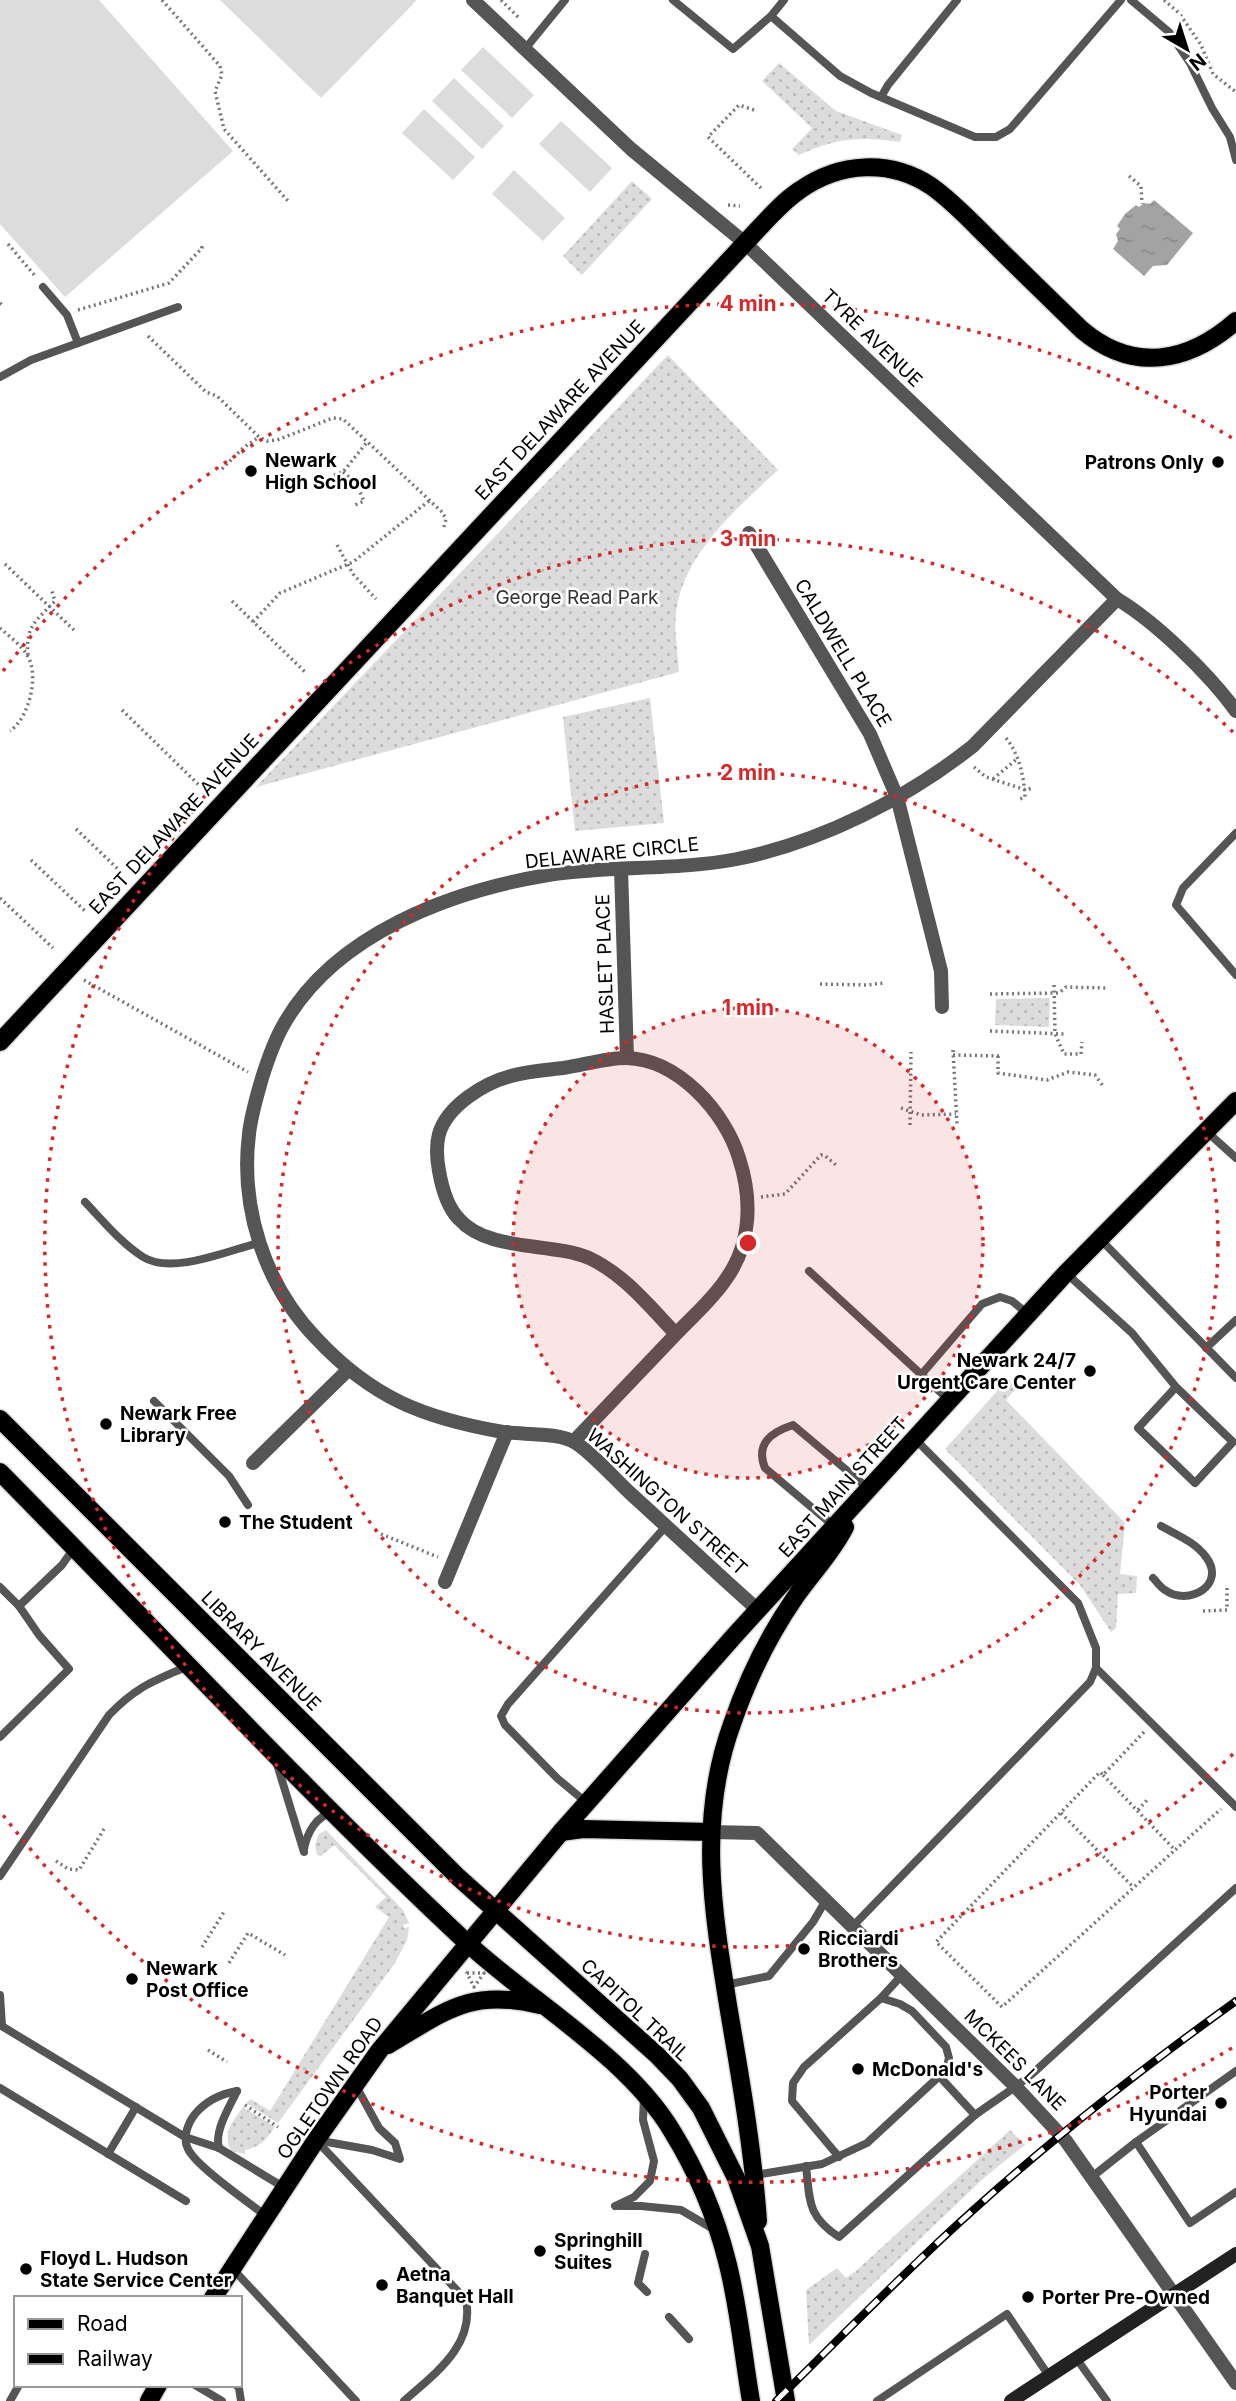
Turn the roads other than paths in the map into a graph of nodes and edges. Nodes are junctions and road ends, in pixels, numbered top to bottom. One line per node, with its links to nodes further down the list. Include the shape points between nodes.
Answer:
1 (473, 0): 9 (street, TYRE AVENUE)
2 (565, 0): 9 (lane)
3 (673, 0): 8 (lane, via 733,49)
4 (784, 0): 8 (lane)
5 (957, 0): 10 (lane)
6 (1121, 0): 10 (lane, via 1010,129 996,137 975,138)
7 (1131, 0): 11 (lane, via 1169,32)
8 (771, 16): 10 (lane, via 840,76)
9 (525, 49): 13 (street, TYRE AVENUE, via 631,149)
10 (881, 97)
11 (1233, 136): 12 (lane)
12 (1236, 159)
13 (745, 243): 16 (main road, EAST DELAWARE AVENUE, via 787,200 821,177 848,169 888,168 933,187 1104,347 1133,356 1179,355 1204,345); 20 (street, TYRE AVENUE); 27 (main road, EAST DELAWARE AVENUE)
14 (43, 287): 17 (lane, via 67,315)
15 (178, 307): 17 (lane)
16 (1236, 321)
17 (78, 344): 18 (lane, via 31,360)
18 (0, 377)
19 (749, 533): 22 (street, CALDWELL PLACE, via 870,734)
20 (1117, 599): 21 (street, TYRE AVENUE, via 1140,613); 22 (street, DELAWARE CIRCLE, via 973,746)
21 (1236, 711)
22 (897, 797): 24 (street, DELAWARE CIRCLE, via 817,834 753,855 699,865); 26 (street, CALDWELL PLACE, via 941,971)
23 (1236, 833): 25 (lane, via 1189,881 1176,905)
24 (621, 869): 28 (street, HASLET PLACE); 34 (street, DELAWARE CIRCLE, via 549,875 467,894 374,934 310,989 285,1022 270,1053 250,1124 247,1188)
25 (1236, 975)
26 (942, 1007)
27 (0, 1042)
28 (626, 1058): 39 (street, via 654,1064 709,1103 730,1135 746,1177 748,1219 736,1262 726,1280); 39 (street, via 513,1075 477,1092 449,1116 439,1134 440,1180 459,1220 476,1232 502,1241 567,1250 606,1266)
29 (1236, 1101): 30 (main road, EAST MAIN STREET)
30 (1206, 1131): 31 (lane); 33 (main road, EAST MAIN STREET)
31 (1236, 1158)
32 (85, 1202): 34 (lane, via 123,1242 145,1258 165,1264)
33 (1100, 1239): 36 (main road, EAST MAIN STREET); 40 (lane)
34 (258, 1243): 41 (street, DELAWARE CIRCLE, via 301,1322)
35 (809, 1271): 42 (lane)
36 (1066, 1273): 37 (main road, EAST MAIN STREET); 44 (lane, via 1132,1333)
37 (1029, 1315): 42 (lane, via 1000,1297 982,1304); 46 (main road, EAST MAIN STREET)
38 (1236, 1320): 40 (lane)
39 (676, 1334): 50 (street)
40 (1206, 1348): 43 (lane)
41 (348, 1370): 48 (street, WASHINGTON STREET, via 421,1412); 51 (street)
42 (921, 1375): 46 (lane)
43 (1236, 1378)
44 (1176, 1387): 44 (lane, via 1233,1442 1195,1483 1138,1428)
45 (154, 1401): 54 (lane, via 229,1476)
46 (950, 1401): 49 (main road, EAST MAIN STREET)
47 (0, 1419): 77 (main road, LIBRARY AVENUE)
48 (507, 1432): 50 (street, WASHINGTON STREET); 61 (street)
49 (915, 1439): 53 (main road, EAST MAIN STREET); 66 (lane, via 1077,1603 1096,1648)
50 (574, 1441): 57 (street, WASHINGTON STREET)
51 (253, 1463)
52 (0, 1472): 59 (main road)
53 (869, 1489): 55 (main road, EAST MAIN STREET); 58 (lane, via 793,1425 776,1431 764,1445 761,1457 765,1468)
54 (247, 1505)
55 (855, 1505): 58 (main road, EAST MAIN STREET); 73 (main road, via 838,1541 780,1620 741,1699 719,1765)
56 (1161, 1525): 60 (lane, via 1195,1545 1208,1559 1210,1581 1196,1595 1186,1595 1164,1590)
57 (666, 1526): 64 (street, WASHINGTON STREET); 69 (lane, via 501,1716 558,1779)
58 (835, 1527): 64 (main road, EAST MAIN STREET)
59 (74, 1548): 63 (lane); 65 (main road)
60 (1153, 1578)
61 (445, 1582)
62 (0, 1587): 63 (lane)
63 (19, 1606): 67 (lane, via 69,1668)
64 (758, 1610): 69 (main road, EAST MAIN STREET)
65 (188, 1666): 68 (main road); 74 (lane, via 142,1686 109,1715)
66 (1096, 1668): 70 (lane); 78 (lane, via 1090,1682)
67 (0, 1737)
68 (273, 1752): 71 (main road); 71 (lane, via 304,1852 315,1824)
69 (587, 1803): 72 (main road, EAST MAIN STREET)
70 (1236, 1807)
71 (333, 1812): 79 (main road)
72 (561, 1832): 73 (main road); 77 (main road, EAST MAIN STREET)
73 (711, 1832): 76 (street, MCKEES LANE, via 757,1833); 81 (main road, via 712,1894)
74 (0, 1876)
75 (1236, 1888): 90 (lane)
76 (826, 1900): 78 (street, MCKEES LANE); 81 (lane, via 769,1976)
77 (494, 1912): 79 (main road, OGLETOWN ROAD); 109 (main road, CAPITOL TRAIL, via 680,2079 720,2143)
78 (852, 1927): 80 (street, MCKEES LANE)
79 (467, 1943): 84 (main road); 86 (main road, OGLETOWN ROAD)
80 (902, 1975): 83 (lane); 90 (street, MCKEES LANE)
81 (725, 1985): 102 (main road)
82 (0, 1994): 85 (lane)
83 (881, 1998): 88 (lane, via 912,2011 946,2047 946,2070); 100 (lane, via 804,2067 793,2084 792,2101)
84 (544, 2006): 86 (main road, via 510,1998 477,1999 444,2012); 92 (main road)
85 (1, 2025): 93 (lane)
86 (379, 2051): 89 (main road, OGLETOWN ROAD)
87 (1236, 2071): 97 (lane)
88 (940, 2077): 94 (lane); 100 (lane, via 867,2143)
89 (355, 2085): 96 (main road, OGLETOWN ROAD); 96 (lane, via 379,2128 395,2143 400,2159)
90 (1016, 2087): 94 (lane); 103 (street, MCKEES LANE)
91 (0, 2088): 99 (lane)
92 (644, 2094): 108 (main road, via 673,2131); 108 (lane, via 643,2120 654,2161 650,2182 615,2206 681,2210)
93 (136, 2107): 95 (lane); 99 (lane)
94 (975, 2115): 101 (lane, via 839,2236 815,2217)
95 (185, 2137): 98 (lane); 98 (lane, via 203,2106 237,2091 219,2133); 107 (lane, via 198,2163)
96 (316, 2140): 104 (main road, OGLETOWN ROAD); 124 (lane, via 466,2300 463,2338 453,2357)
97 (1136, 2142): 103 (lane); 105 (lane, via 1190,2223)
98 (219, 2148): 104 (lane)
99 (108, 2154): 106 (lane)
100 (839, 2157): 101 (lane)
101 (806, 2166): 102 (lane)
102 (755, 2175): 109 (main road)
103 (1093, 2176): 114 (street, MCKEES LANE)
104 (285, 2188): 107 (main road, OGLETOWN ROAD)
105 (1236, 2192)
106 (186, 2201)
107 (266, 2216): 112 (main road, OGLETOWN ROAD)
108 (717, 2231): 125 (main road, via 727,2262)
109 (760, 2246): 126 (main road, CAPITOL TRAIL)
110 (645, 2254): 113 (lane, via 638,2283)
111 (1236, 2254): 114 (main road)
112 (232, 2268): 115 (main road, OGLETOWN ROAD); 123 (lane)
113 (647, 2292)
114 (1174, 2295): 118 (main road); 120 (street, MCKEES LANE)
115 (214, 2296)
116 (670, 2317): 117 (lane)
117 (689, 2339)
118 (1076, 2358): 119 (main road); 129 (lane)
119 (1049, 2376): 127 (lane, via 1007,2314); 128 (main road)
120 (1236, 2383)
121 (198, 2387): 122 (lane)
122 (222, 2401)
123 (356, 2401)
124 (404, 2401)
125 (751, 2401)
126 (786, 2401)
127 (877, 2401)
128 (1011, 2401)
129 (1107, 2401)

